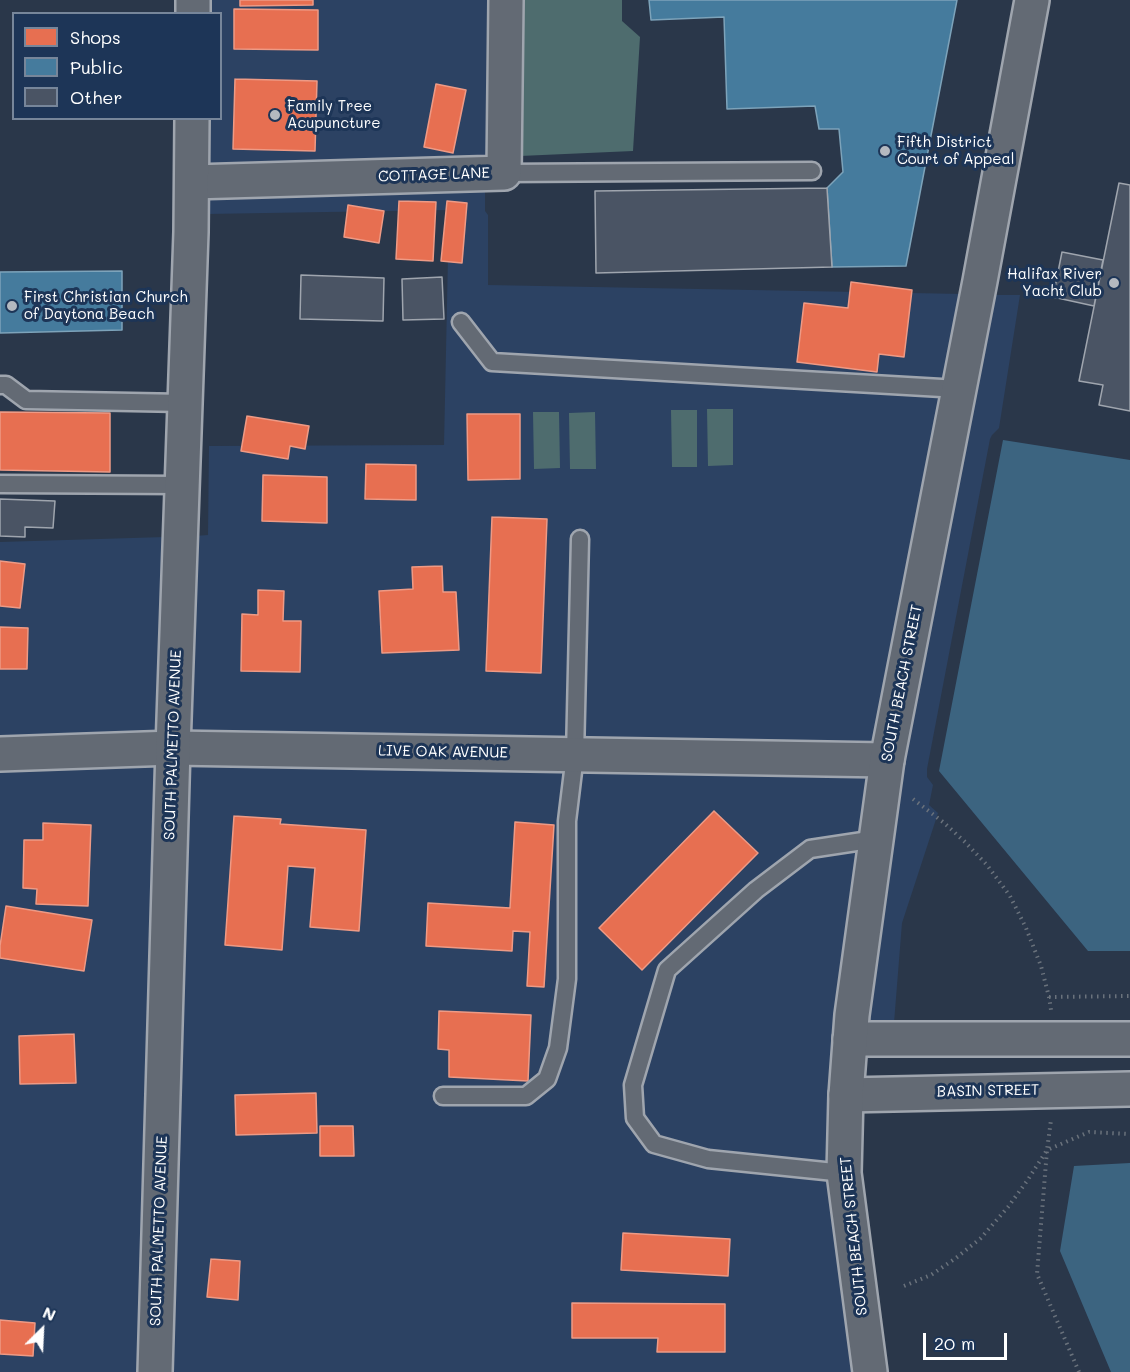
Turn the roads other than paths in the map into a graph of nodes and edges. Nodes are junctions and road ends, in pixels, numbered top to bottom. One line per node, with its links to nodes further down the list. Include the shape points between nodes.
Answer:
1 (506, 0): 5 (street, COTTAGE LANE)
2 (1032, 0): 9 (street, SOUTH BEACH STREET)
3 (192, 120): 6 (street, SOUTH PALMETTO AVENUE)
4 (812, 171): 5 (lane)
5 (504, 173): 6 (street, COTTAGE LANE)
6 (192, 182): 10 (street, SOUTH PALMETTO AVENUE)
7 (461, 322): 9 (lane, via 492,362)
8 (0, 385): 10 (lane, via 26,400)
9 (959, 389): 17 (street, SOUTH BEACH STREET)
10 (184, 403): 12 (street, SOUTH PALMETTO AVENUE)
11 (0, 483): 12 (lane)
12 (182, 485): 14 (street, SOUTH PALMETTO AVENUE)
13 (580, 538): 16 (lane)
14 (173, 748): 15 (street, LIVE OAK AVENUE); 16 (street, LIVE OAK AVENUE); 25 (street, SOUTH PALMETTO AVENUE)
15 (0, 754)
16 (575, 754): 17 (street, LIVE OAK AVENUE); 23 (lane, via 567,821 567,979 558,1048 547,1079 526,1096)
17 (887, 760): 18 (street, SOUTH BEACH STREET)
18 (876, 839): 19 (street, SOUTH BEACH STREET); 24 (lane, via 810,849 756,890 667,970 633,1084 635,1118 654,1144 708,1159)
19 (850, 1039): 20 (street); 22 (street, SOUTH BEACH STREET)
20 (1130, 1039)
21 (1130, 1089): 22 (street, BASIN STREET)
22 (846, 1095): 24 (street, SOUTH BEACH STREET)
23 (443, 1096)
24 (844, 1173): 26 (street, SOUTH BEACH STREET)
25 (155, 1372)
26 (870, 1372)

